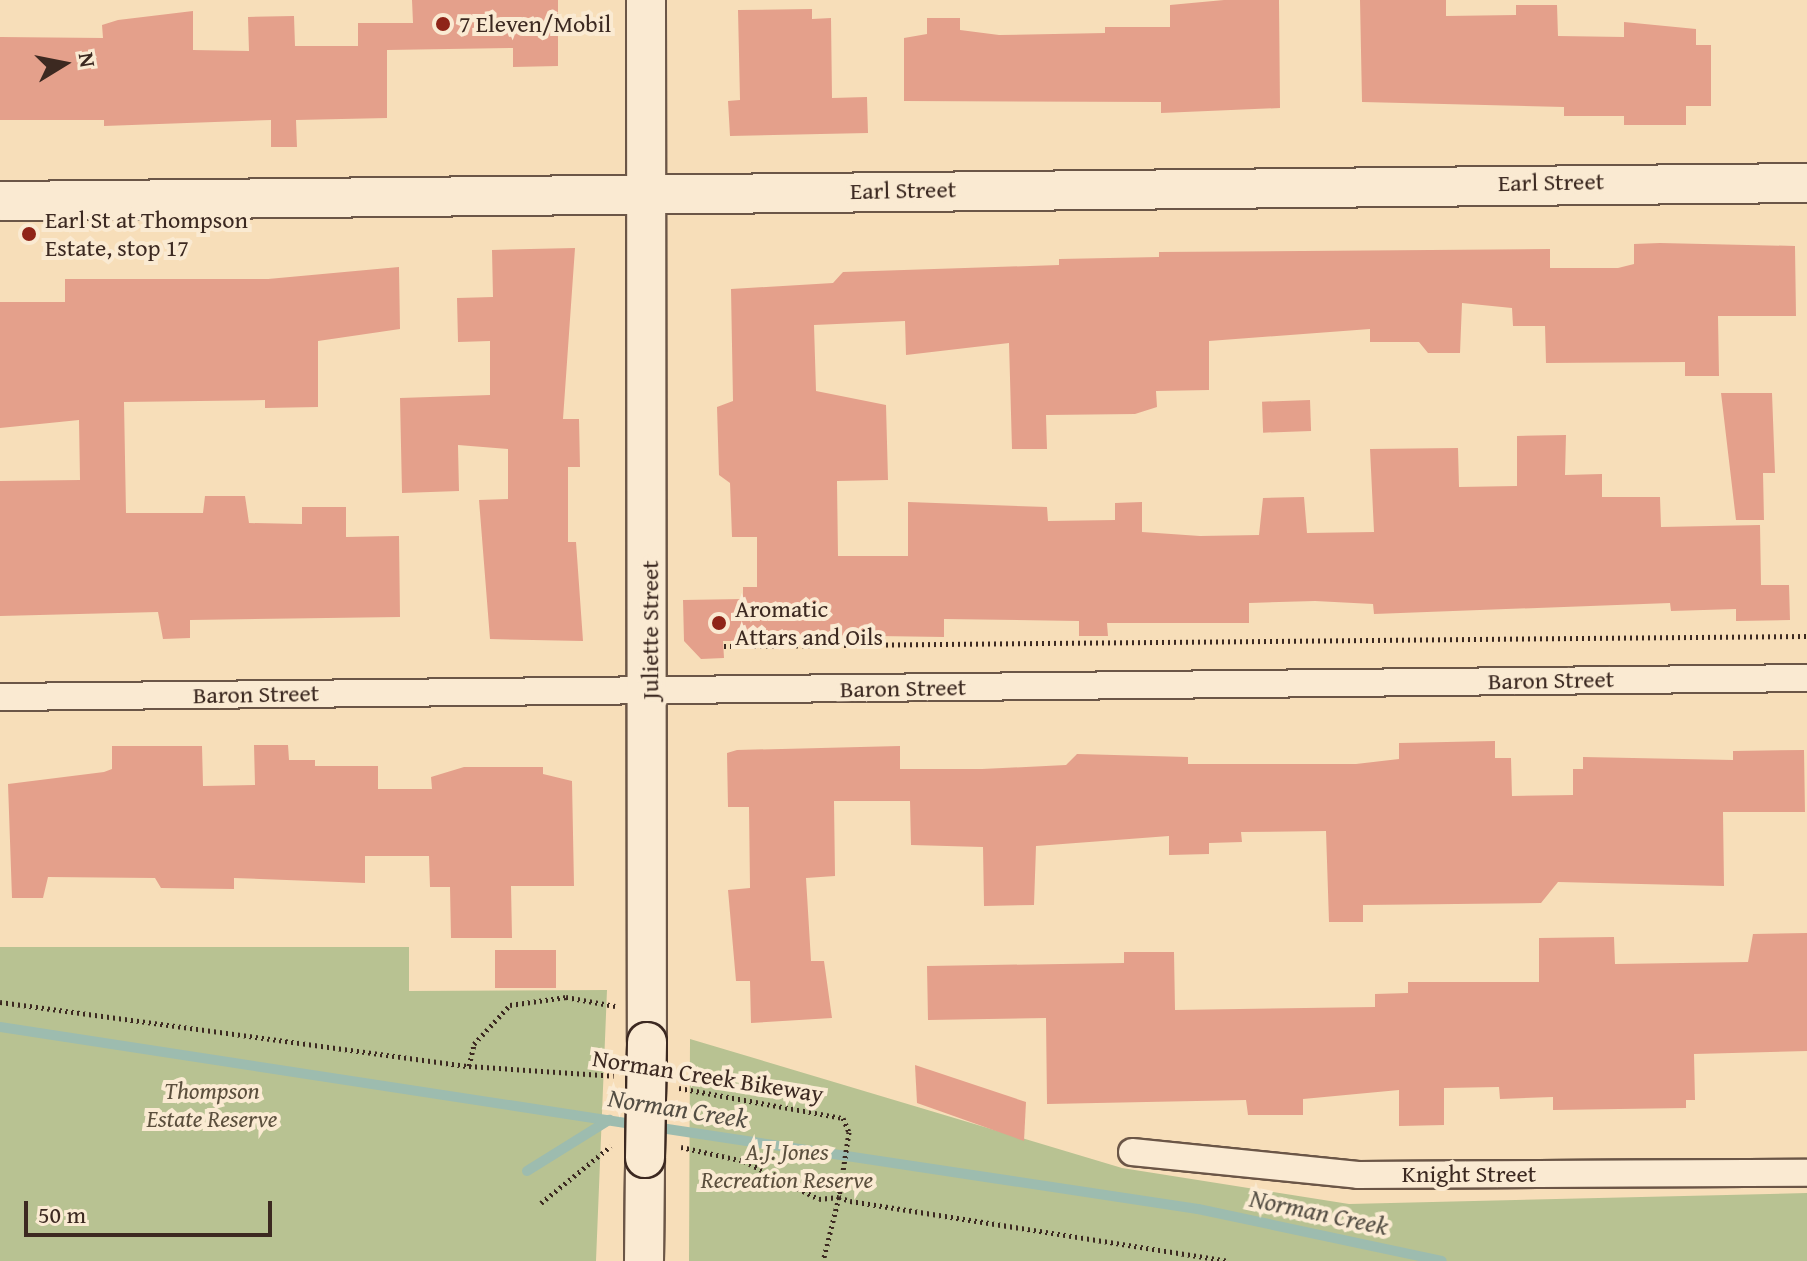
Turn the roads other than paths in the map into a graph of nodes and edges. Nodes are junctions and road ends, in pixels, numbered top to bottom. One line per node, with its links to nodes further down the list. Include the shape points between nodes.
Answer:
1 (646, 0): 3 (main road, Juliette Street)
2 (1807, 183): 3 (main road, Earl Street)
3 (651, 195): 4 (main road, Earl Street); 6 (main road, Juliette Street)
4 (0, 201)
5 (1807, 678): 6 (street, Baron Street)
6 (651, 690): 7 (street, Baron Street); 10 (main road, Juliette Street, bridge)
7 (0, 697)
8 (1132, 1152): 9 (street, Knight Street, via 1358,1175)
9 (1807, 1173)
10 (644, 1261)

